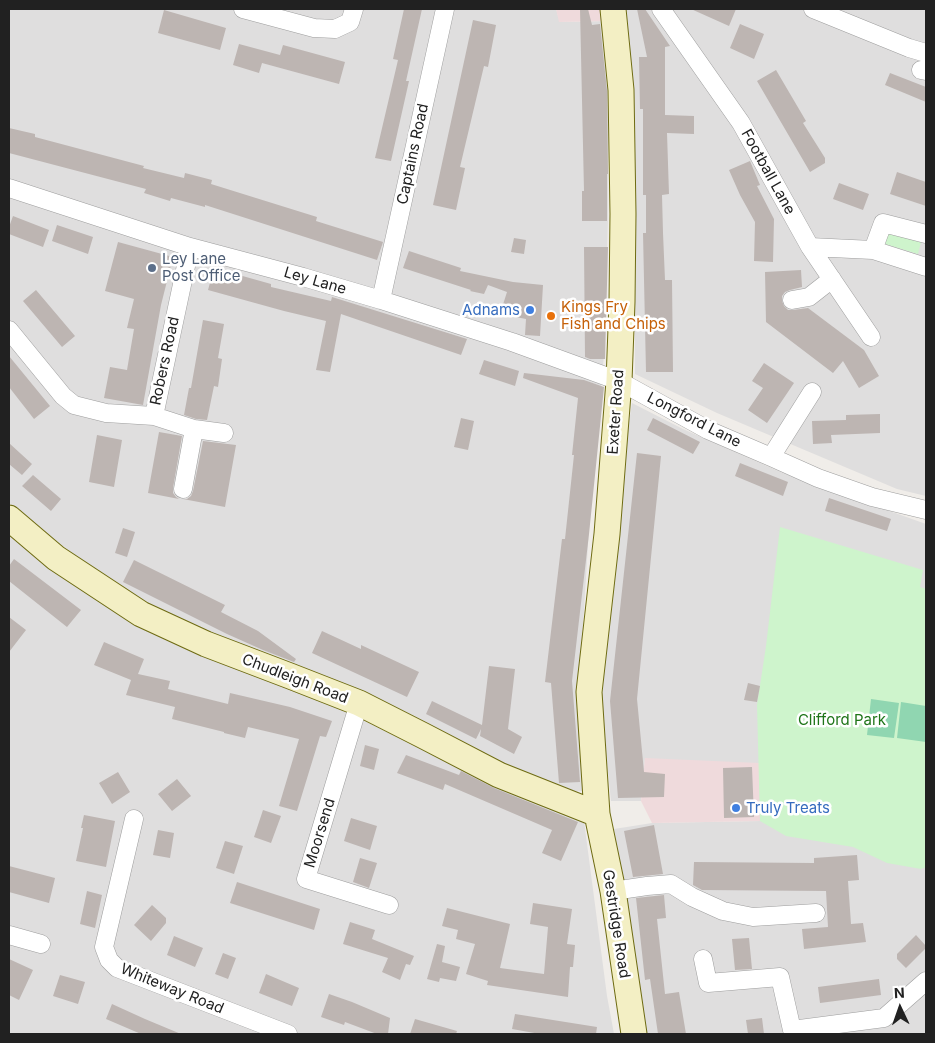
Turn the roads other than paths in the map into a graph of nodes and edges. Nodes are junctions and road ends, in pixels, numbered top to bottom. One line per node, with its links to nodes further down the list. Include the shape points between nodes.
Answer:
1 (243, 9): 2 (street, via 314,28 335,29 350,22)
2 (354, 9)
3 (445, 9): 15 (street, Captains Road)
4 (613, 9): 19 (main road, Exeter Road, via 621,90 623,204)
5 (661, 9): 10 (street, Football Lane, via 740,123)
6 (813, 9): 7 (street)
7 (926, 53)
8 (9, 188): 11 (street, Ley Lane)
9 (926, 234): 12 (street, via 883,223)
10 (810, 246): 12 (street); 14 (street, Football Lane)
11 (190, 247): 15 (street, Ley Lane); 21 (street, Robers Road)
12 (872, 250): 13 (street)
13 (926, 266)
14 (832, 279): 16 (street, via 809,297); 18 (street, Football Lane)
15 (381, 300): 19 (street, Ley Lane, via 512,342)
16 (792, 300)
17 (9, 330): 21 (street, Robers Road, via 74,405 106,413)
18 (871, 337)
19 (619, 382): 24 (street, Longford Lane, via 708,430); 29 (main road, Exeter Road, via 607,534 589,692)
20 (812, 392): 24 (street)
21 (154, 416): 22 (street)
22 (194, 429): 23 (street); 25 (street)
23 (224, 433)
24 (771, 457): 26 (street, Longford Lane, via 872,498)
25 (183, 489)
26 (926, 510)
27 (10, 523): 28 (main road, Chudleigh Road, via 56,558 141,614 206,644)
28 (359, 703): 29 (main road, Chudleigh Road, via 499,775); 32 (street, Moorsend, via 306,879)
29 (597, 814): 31 (main road, Gestridge Road)
30 (134, 819): 38 (street, Whiteway Road, via 104,947 108,960 117,968)
31 (612, 891): 33 (street, via 671,884 723,911 753,917); 39 (main road, Gestridge Road)
32 (389, 905)
33 (816, 914)
34 (9, 935): 35 (street)
35 (41, 944)
36 (703, 959): 37 (street, via 708,983 780,977 792,1030 884,1018)
37 (926, 981)
38 (288, 1034)
39 (634, 1034)

